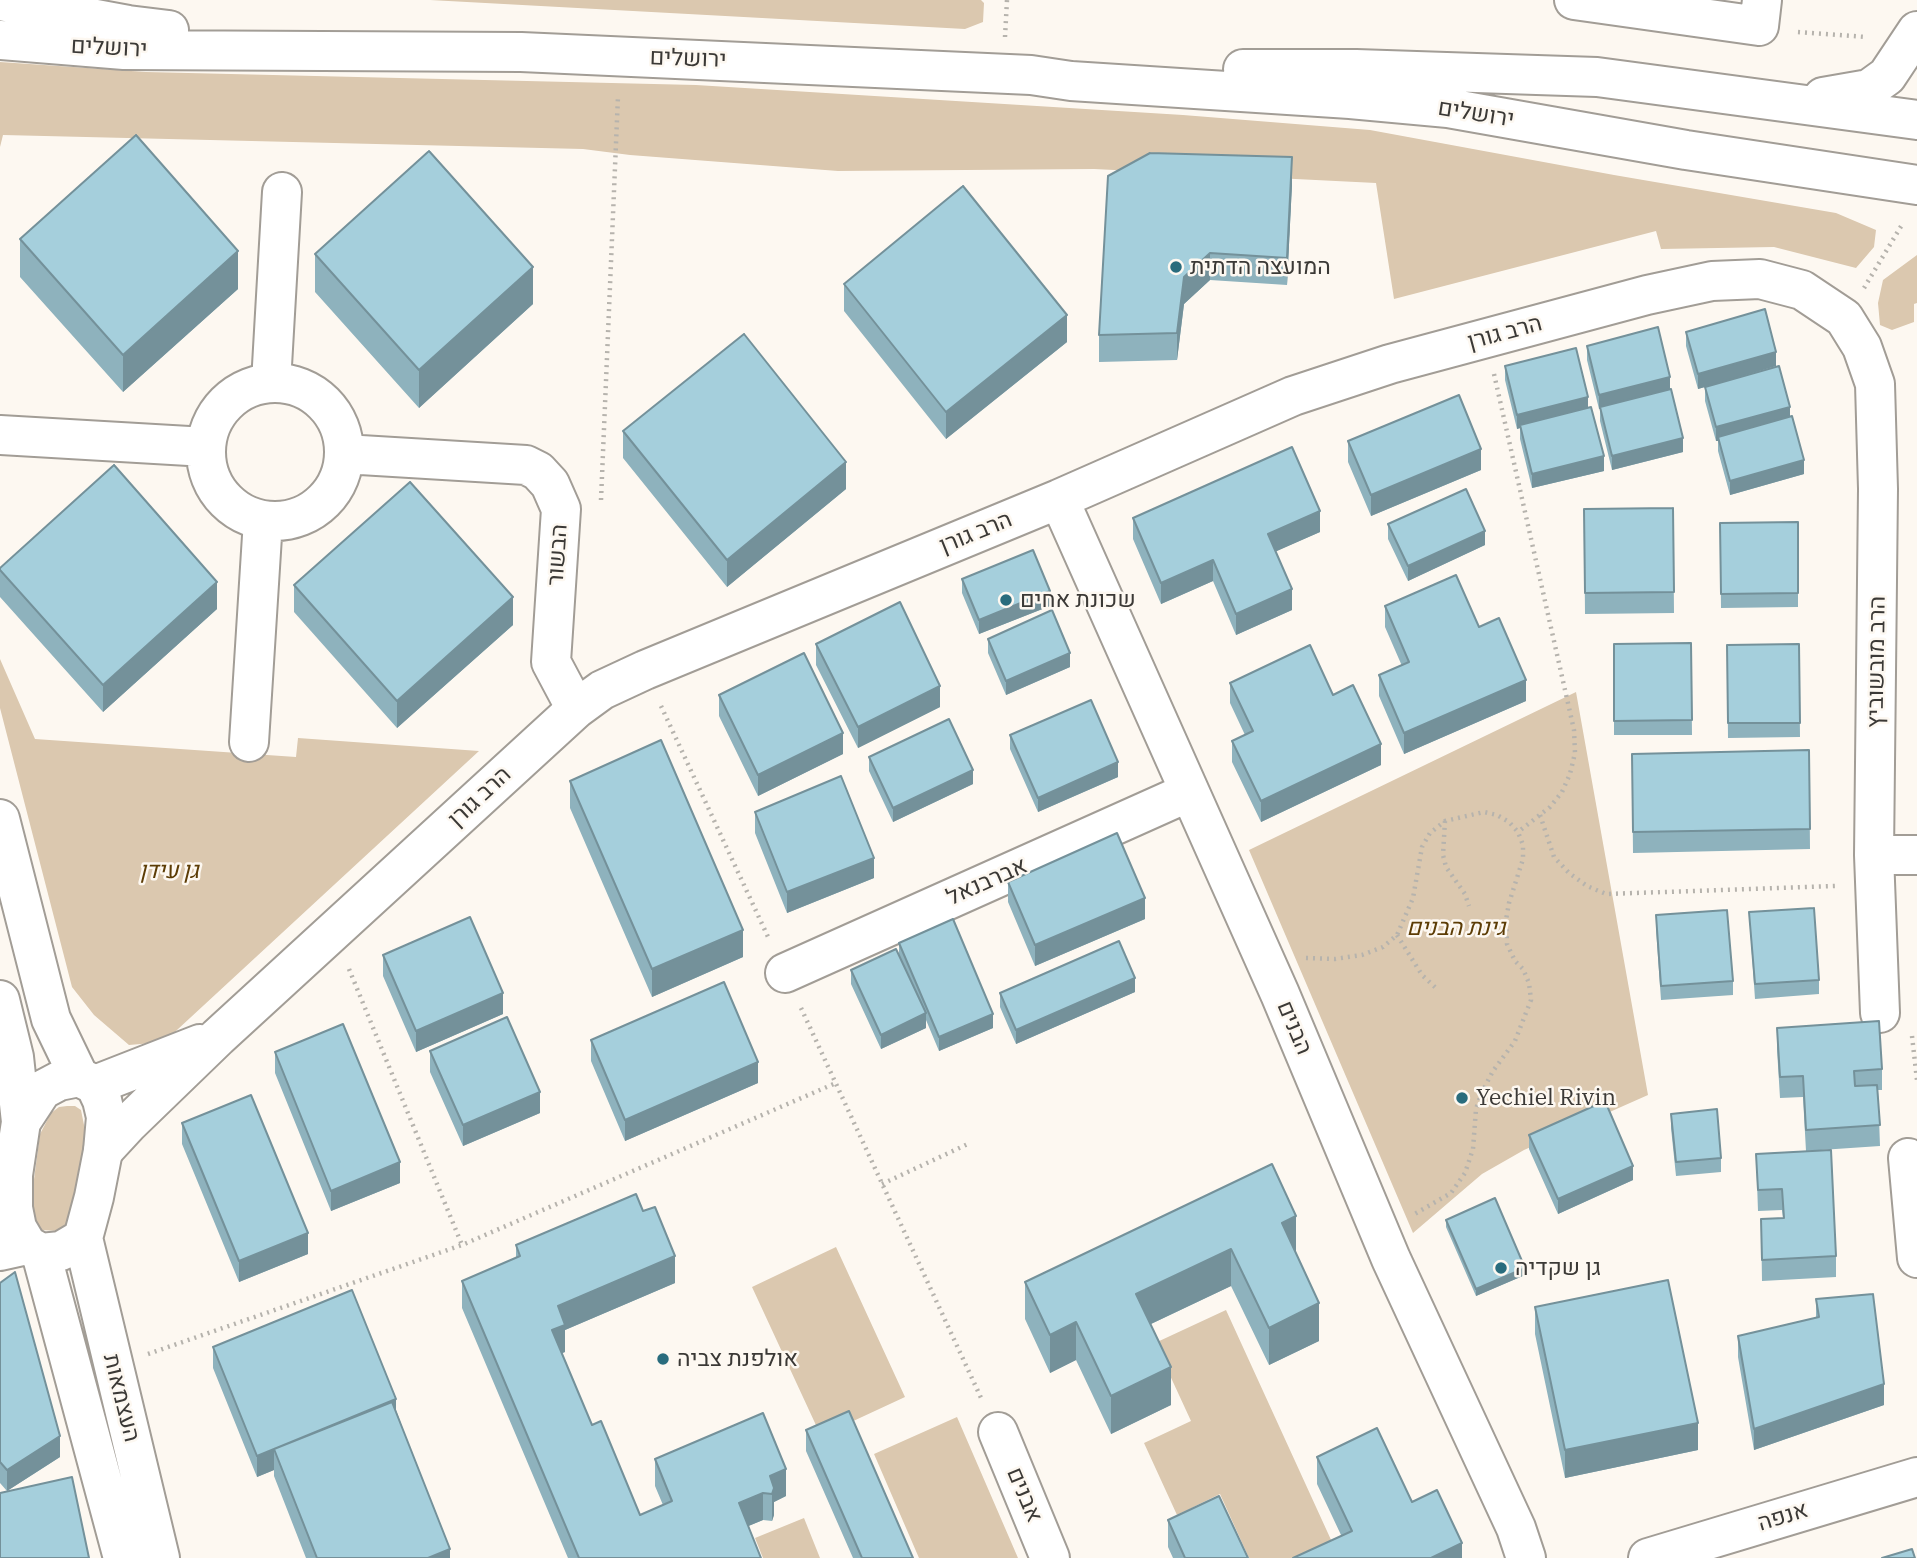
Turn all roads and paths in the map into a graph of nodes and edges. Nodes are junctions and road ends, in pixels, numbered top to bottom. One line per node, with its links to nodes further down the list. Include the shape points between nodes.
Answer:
1 (1574, 0): 2 (street, via 1759,26)
2 (1762, 0)
3 (0, 1): 8 (street, ירושלים, via 128,24)
4 (1917, 31): 11 (street, via 1887,76 1869,89)
5 (1816, 35): 6 (path)
6 (1866, 37)
7 (0, 40): 8 (street, ירושלים, via 124,50)
8 (345, 51): 9 (street, ירושלים, via 521,52)
9 (1031, 75): 11 (street, ירושלים, via 1074,68 1356,69 1570,76); 13 (street, ירושלים, via 1448,108)
10 (619, 88): 23 (path)
11 (1780, 102): 12 (street, ירושלים)
12 (1917, 120)
13 (1917, 185)
14 (282, 192): 18 (street)
15 (1903, 223): 16 (path)
16 (1844, 318): 17 (street, הרב גורן, via 1802,290 1760,279 1712,281); 34 (street, הרב מובשוביץ, via 1862,347 1875,384)
17 (1486, 338): 22 (street, הרב גורן, via 1293,396); 29 (path, via 1574,730 1570,774 1562,792)
18 (271, 383): 20 (street, via 236,393 220,408); 21 (street, via 299,387 318,398 333,414)
19 (0, 435): 20 (street)
20 (206, 447): 24 (street, via 208,473 220,494 237,511)
21 (344, 454): 24 (street, via 338,479 325,499 306,514 283,521); 26 (street, הבשור, via 526,465 550,484 561,509 551,662)
22 (1059, 499): 26 (street, הרב גורן, via 645,670); 28 (street, הבנים)
23 (600, 503)
24 (263, 520): 27 (street)
25 (660, 704): 39 (path)
26 (576, 709): 43 (street, הרב גורן)
27 (249, 742)
28 (1189, 792): 39 (street, אברבנאל); 63 (street, הבנים)
29 (1540, 815): 32 (path); 34 (path, via 1554,857 1587,887 1606,894)
30 (0, 819): 44 (street, via 51,1019)
31 (1445, 821): 32 (path, via 1484,813 1497,815); 35 (path, via 1446,867); 36 (path, via 1422,847 1413,898)
32 (1518, 832): 52 (path, via 1523,859 1509,903 1507,944 1529,984 1531,1000 1515,1041 1479,1100 1465,1173 1451,1193)
33 (1917, 855): 34 (street)
34 (1875, 870): 42 (street, הרב מובשוביץ)
35 (1469, 906)
36 (1397, 935): 37 (path, via 1362,955 1335,959); 40 (path, via 1422,975)
37 (1299, 956)
38 (347, 965): 54 (path)
39 (785, 973): 45 (path)
40 (1437, 989)
41 (0, 1000): 46 (street, via 14,1057)
42 (1880, 1013)
43 (218, 1037): 44 (street, הרב גורן, via 136,1071); 48 (street, הרב גורן)
44 (87, 1081): 46 (street, הרב גורן, via 59,1081 42,1090); 48 (street, via 102,1100 106,1117)
45 (836, 1083): 50 (path); 54 (path)
46 (21, 1122): 51 (street, העצמאות)
47 (970, 1143): 50 (path)
48 (103, 1151): 53 (street)
49 (1908, 1158): 56 (street)
50 (882, 1184): 58 (path)
51 (6, 1185): 55 (street, העצמאות)
52 (1403, 1220)
53 (83, 1238): 55 (street, via 61,1251); 61 (street, העצמאות)
54 (461, 1245): 57 (path)
55 (23, 1250): 60 (street, העצמאות)
56 (1917, 1258)
57 (147, 1354)
58 (990, 1418): 62 (street, אבנים)
59 (1917, 1477): 64 (street, אנפה)
60 (123, 1558)
61 (160, 1558)
62 (1050, 1558)
63 (1526, 1558)
64 (1648, 1558)

